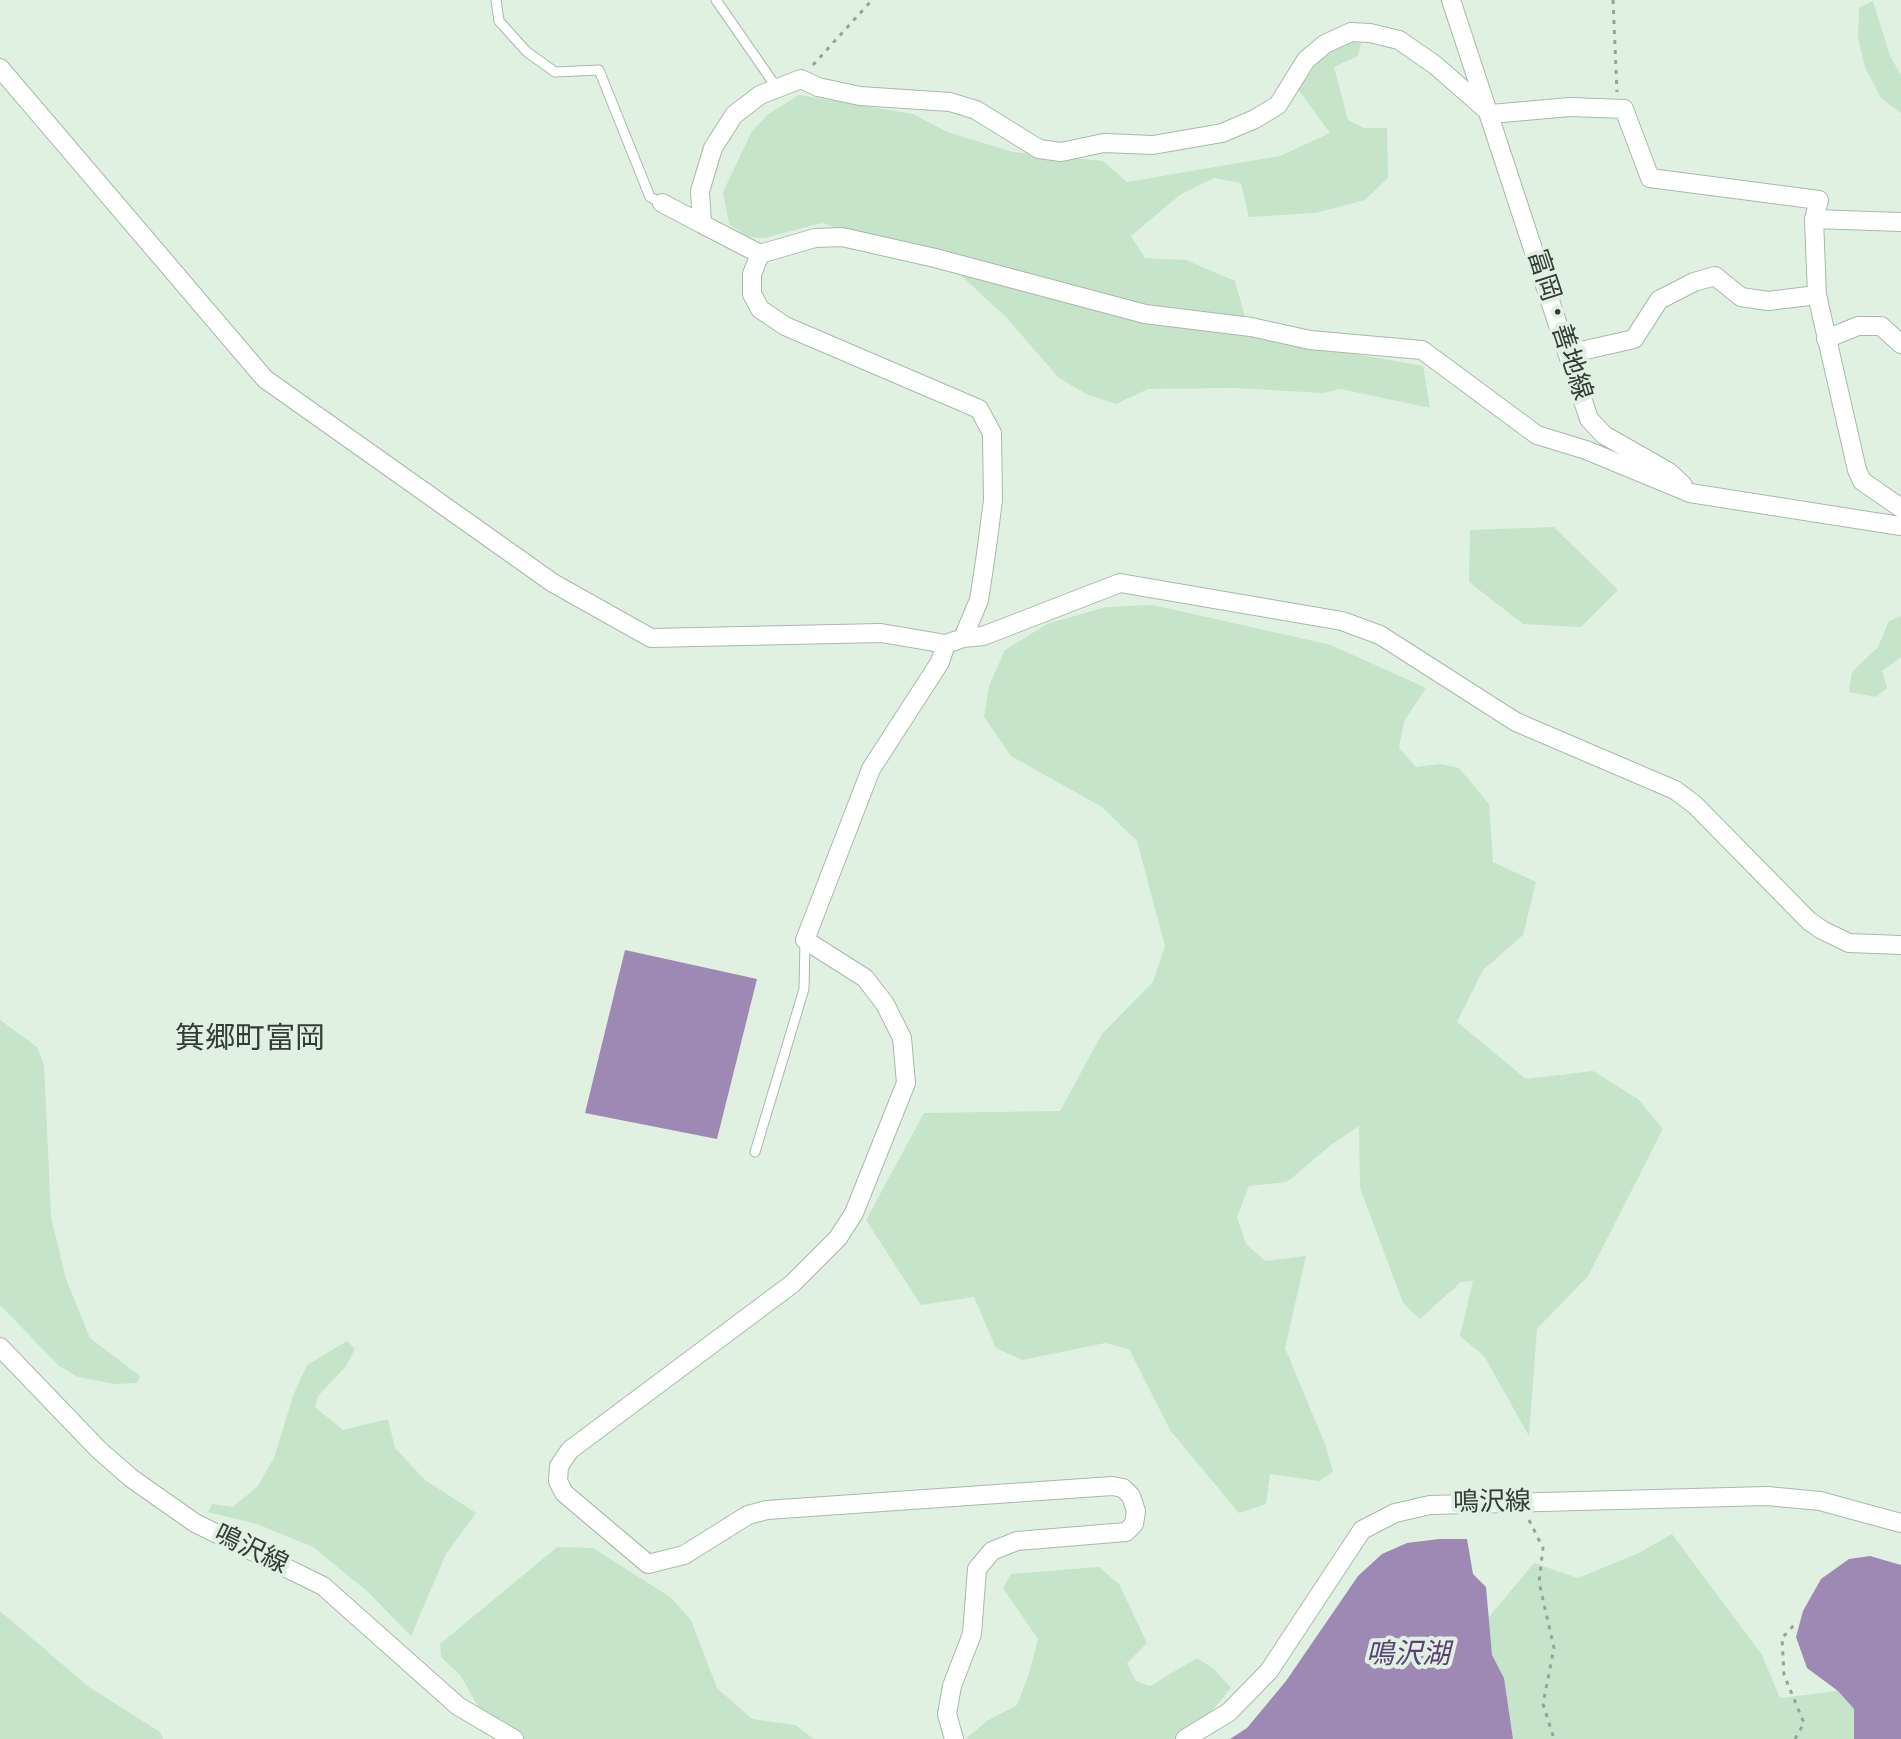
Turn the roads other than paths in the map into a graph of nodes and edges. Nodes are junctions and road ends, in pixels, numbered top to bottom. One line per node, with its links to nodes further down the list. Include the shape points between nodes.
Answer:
1 (496, 0): 7 (lane, via 499,21 527,52 555,72 599,70 650,197)
2 (716, 0): 5 (lane)
3 (1451, 0): 6 (street, 富岡・善地線)
4 (0, 68): 19 (street, via 265,379 553,583 651,638 881,633)
5 (777, 88): 6 (street, via 801,79 860,96 950,102 976,110 1039,149 1153,145 1222,133 1255,119 1278,105 1306,60 1351,32 1399,40); 10 (street, via 734,115 713,148 700,191)
6 (1491, 114): 8 (street, via 1570,107 1624,109 1650,178 1819,200); 15 (street, 富岡・善地線)
7 (662, 203): 10 (street)
8 (1814, 219): 9 (street); 12 (street)
9 (1901, 222)
10 (702, 224): 11 (street)
11 (760, 254): 16 (street, via 815,238 842,237 1145,314 1310,340 1422,350 1537,435); 19 (street, via 752,274 752,294 760,309 785,326 979,409 986,419 995,451 979,600)
12 (1817, 295): 13 (street); 15 (street, via 1768,301 1741,297 1715,276 1659,300 1634,339)
13 (1826, 339): 14 (street, via 1858,326 1881,326); 17 (street, via 1862,481)
14 (1901, 344)
15 (1568, 354): 16 (street, 富岡・善地線, via 1589,419 1604,435 1669,472)
16 (1690, 493): 18 (street)
17 (1901, 508)
18 (1901, 526)
19 (954, 641): 20 (street, via 871,769); 21 (street, via 983,636 1120,583 1342,621 1380,635 1516,722 1675,790 1822,930 1849,943)
20 (805, 940): 22 (lane, via 804,989); 26 (street, via 865,978 902,1038 906,1083 854,1213 838,1238 792,1284 570,1450 559,1466 558,1481 564,1493 648,1564 684,1555 748,1515 767,1510 1123,1488 1136,1511 1126,1532 1017,1541 992,1551 977,1569 972,1634 947,1714)
21 (1901, 945)
22 (755, 1152)
23 (0, 1347): 25 (street, 鳴沢線, via 131,1478 195,1523 323,1586 458,1706)
24 (1901, 1523): 27 (street, 鳴沢線, via 1820,1501 1767,1496 1430,1505 1395,1513 1362,1530 1269,1671 1229,1712)
25 (514, 1739)
26 (954, 1739)
27 (1185, 1739)

